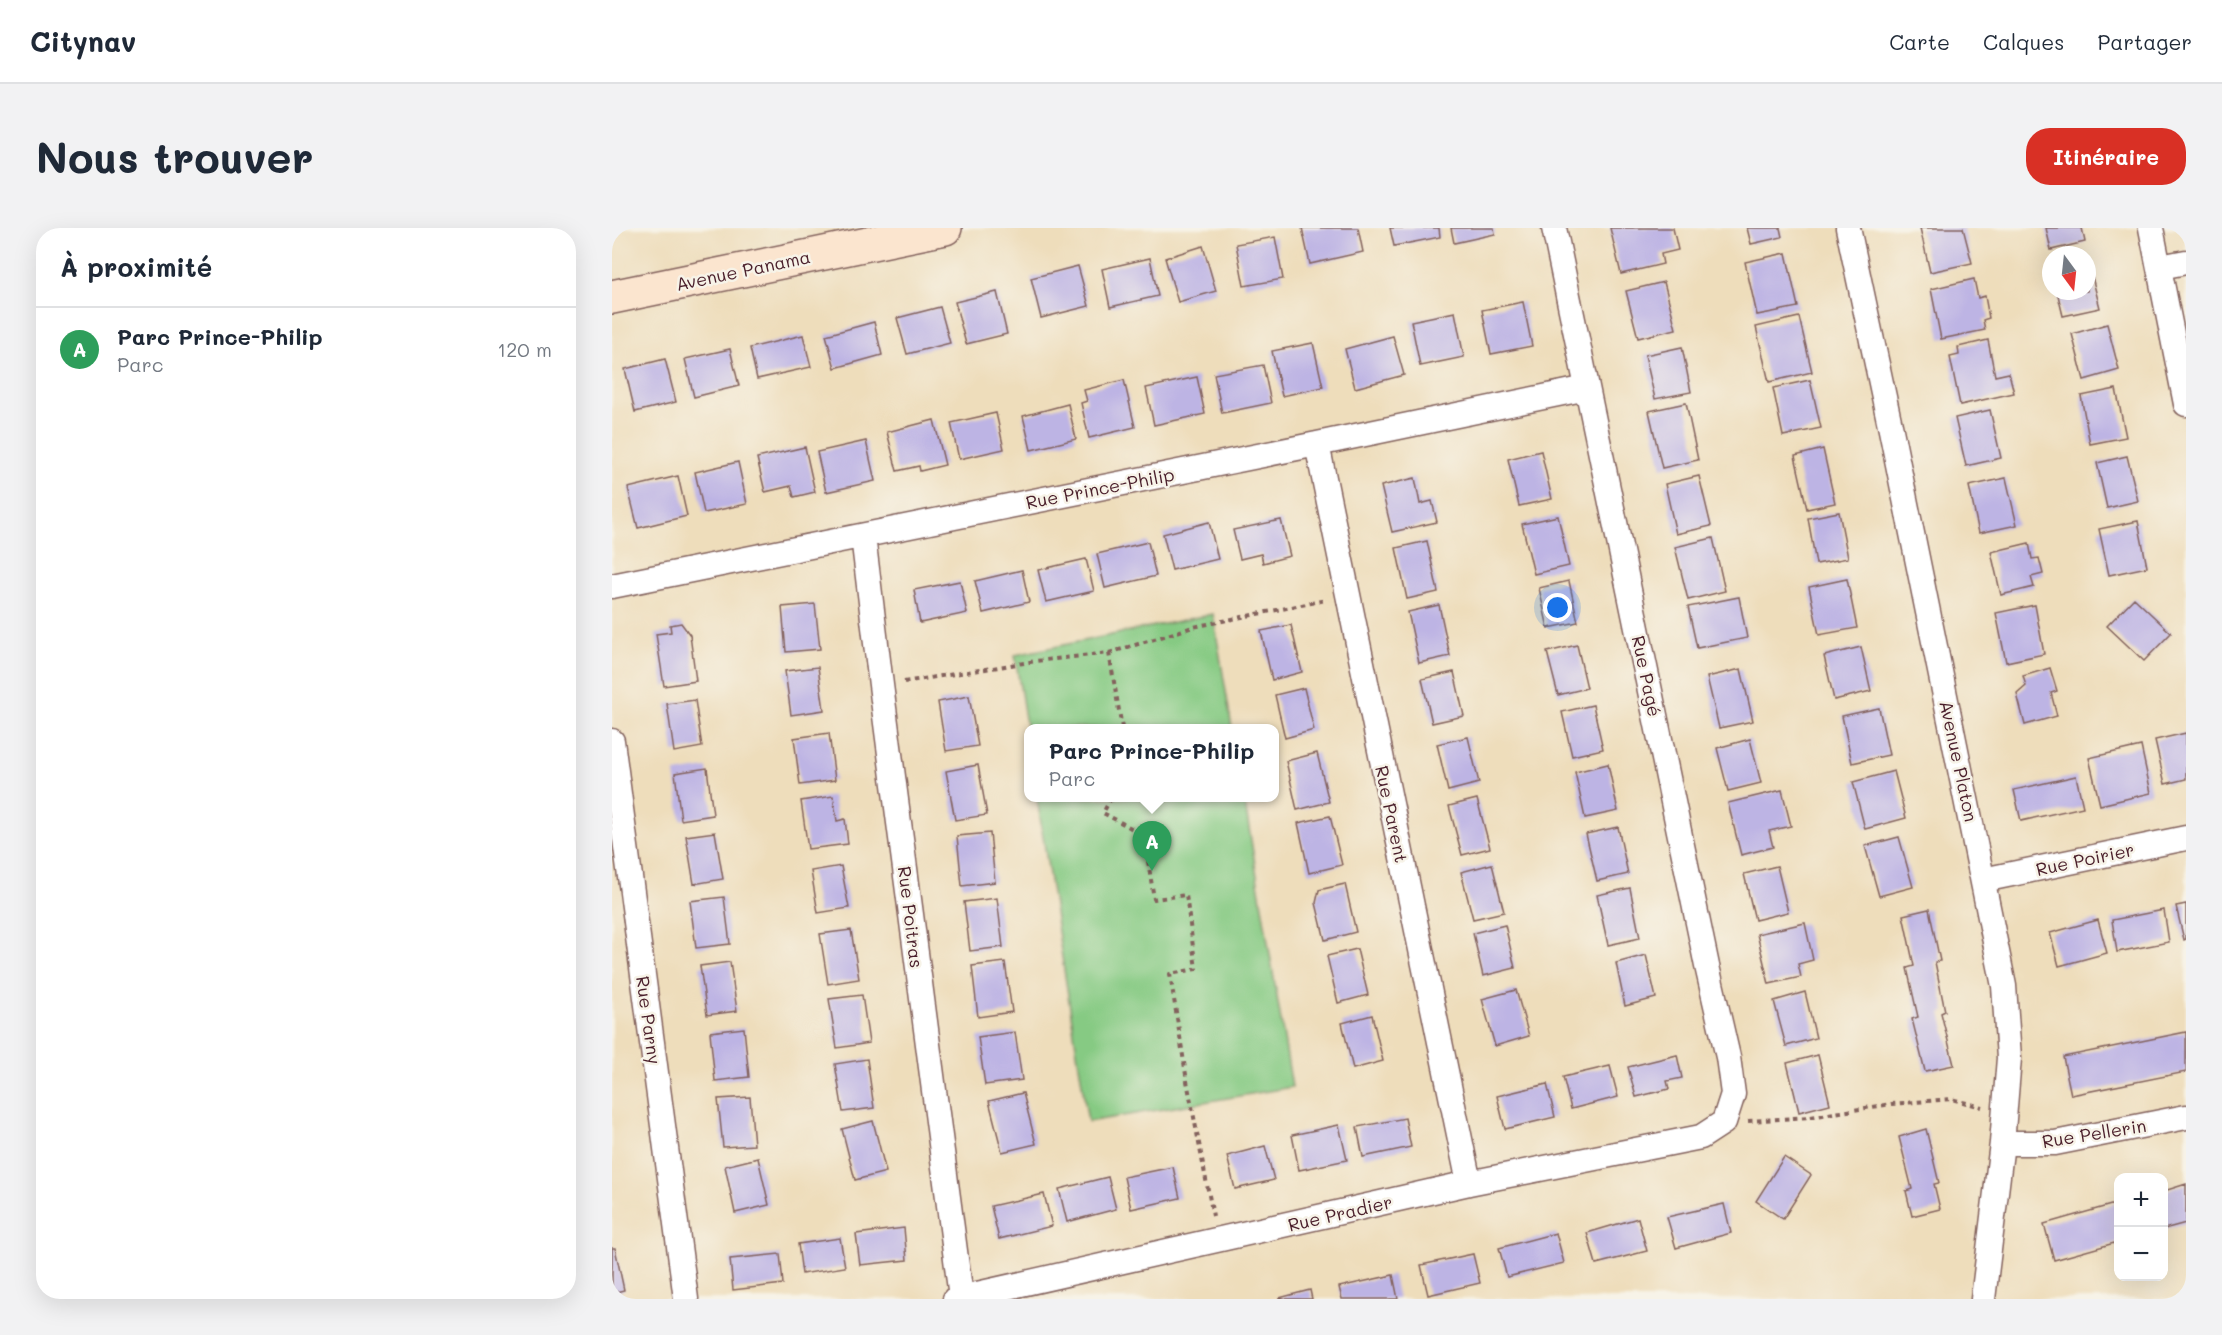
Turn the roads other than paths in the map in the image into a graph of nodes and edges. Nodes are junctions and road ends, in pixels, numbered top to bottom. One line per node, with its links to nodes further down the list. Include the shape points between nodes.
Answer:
1 (945, 228): 7 (street, Avenue Panama)
2 (1554, 228): 8 (street, Rue Pagé)
3 (1848, 228): 15 (street, Avenue Platon)
4 (2151, 228): 6 (street)
5 (2186, 262): 6 (street)
6 (2160, 267): 9 (street)
7 (612, 297)
8 (1587, 388): 10 (street, Rue Prince-Philip); 17 (street, Rue Pagé, via 1728,1057 1733,1094)
9 (2186, 404)
10 (1317, 444): 11 (street, Rue Prince-Philip); 19 (street, Rue Parent)
11 (863, 536): 12 (street, Rue Prince-Philip); 20 (street, Rue Poitras)
12 (612, 586)
13 (612, 741): 21 (street, Rue Parny)
14 (2186, 838): 15 (street, Rue Poirier)
15 (1983, 880): 18 (street, Avenue Platon, via 2004,986 2009,1058)
16 (2186, 1117): 18 (street, Rue Pellerin, via 2055,1143)
17 (1724, 1122): 19 (street, Rue Pradier, via 1701,1137)
18 (2002, 1143): 22 (street, Avenue Platon)
19 (1468, 1184): 20 (street, Rue Pradier)
20 (958, 1298)
21 (686, 1299)
22 (1983, 1299)

